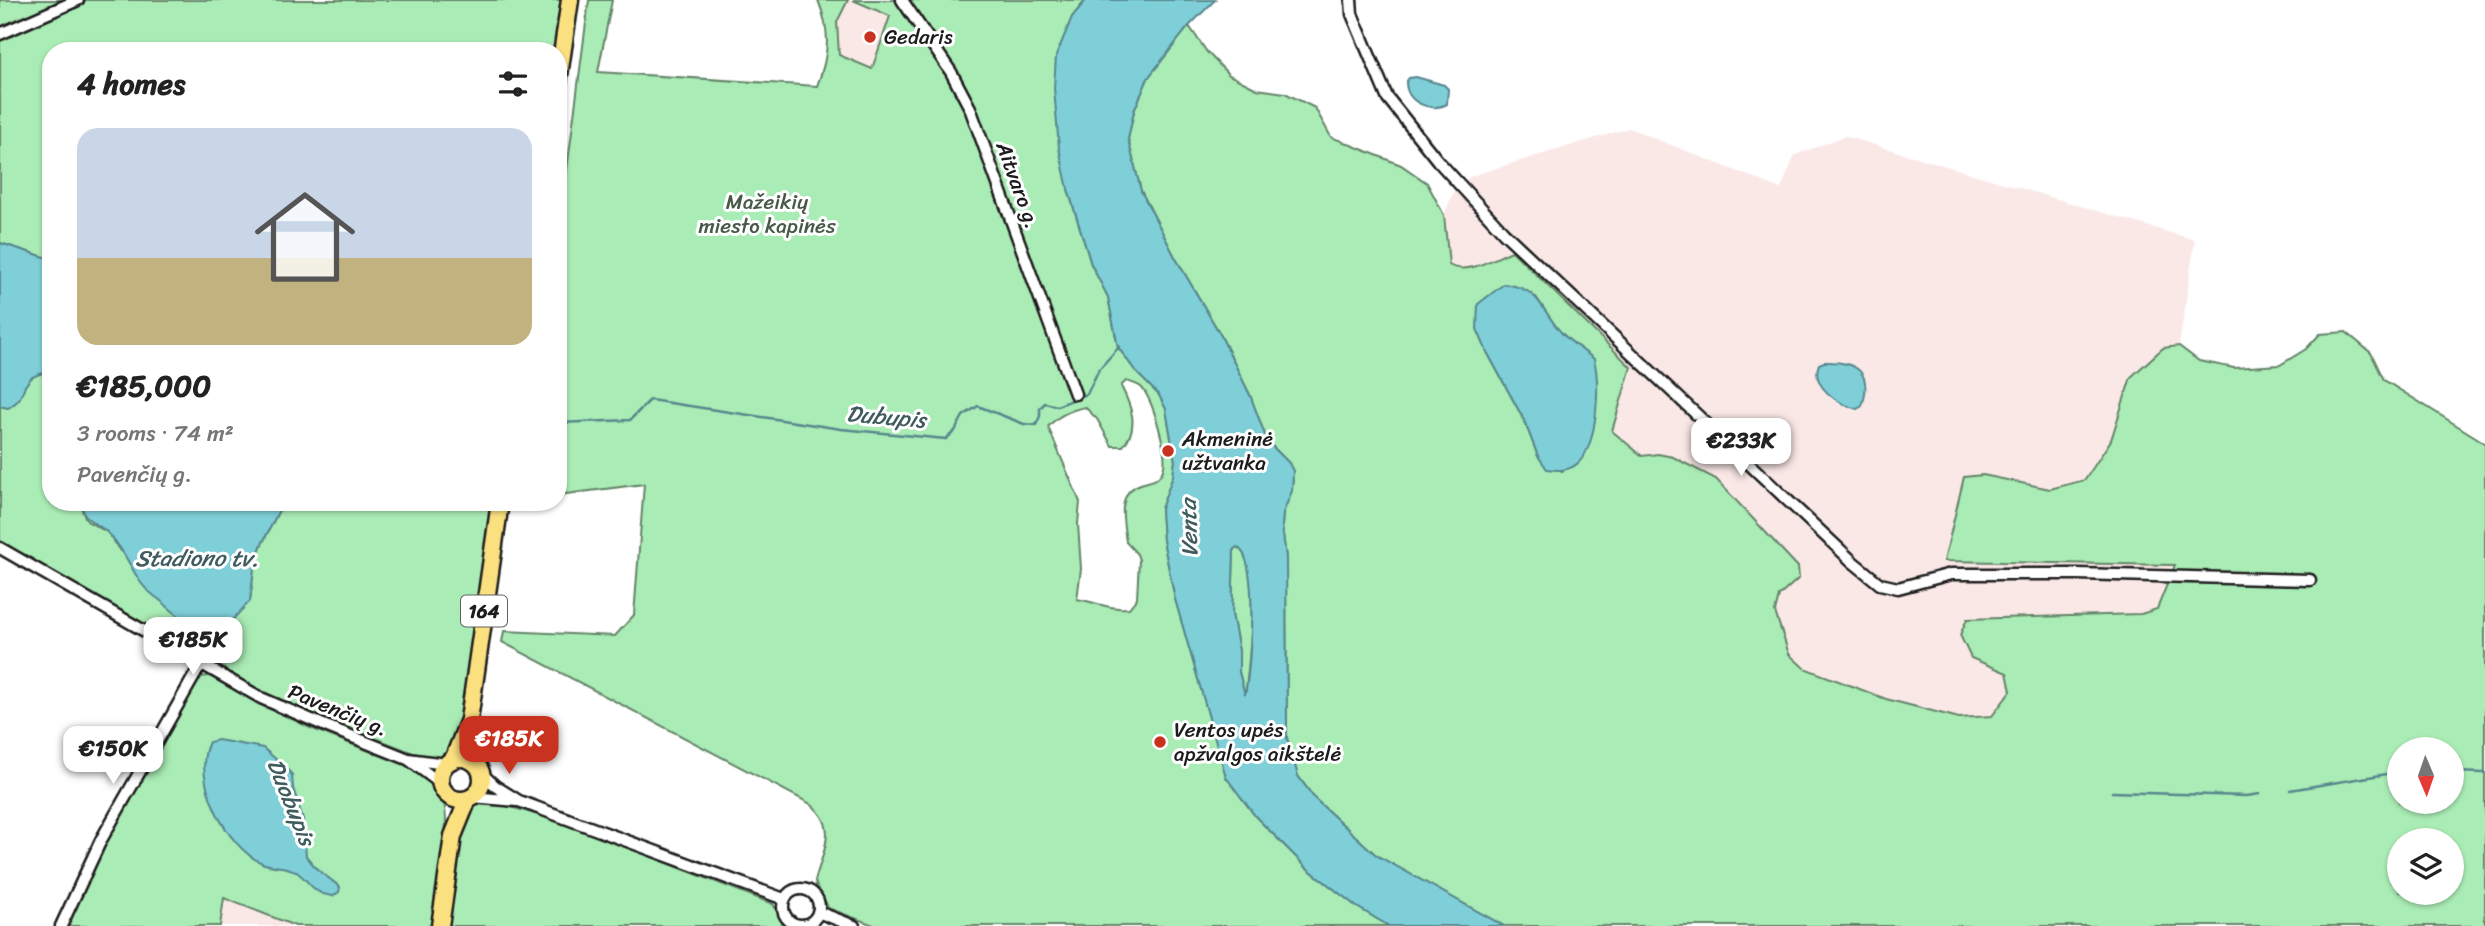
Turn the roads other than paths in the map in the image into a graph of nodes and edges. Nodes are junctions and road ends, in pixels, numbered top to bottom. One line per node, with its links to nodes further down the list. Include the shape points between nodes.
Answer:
1 (78, 0): 5 (street)
2 (570, 0): 6 (main road)
3 (902, 0): 7 (street, Aitvaro g., via 970,108)
4 (1351, 0): 10 (street, via 1352,14 1387,97 1438,161 1504,233 1880,584 1908,587 1951,574)
5 (0, 34)
6 (564, 42)
7 (1075, 394)
8 (499, 511): 12 (main road, 164)
9 (0, 548): 11 (street, Pavenčių g.)
10 (2310, 580)
11 (201, 664): 13 (street, Pavenčių g., via 272,704); 23 (street, via 101,840)
12 (469, 720): 14 (main road, 164); 15 (main road, 164)
13 (408, 759): 14 (street, Pavenčių g.); 16 (street, Pavenčių g.)
14 (450, 762): 15 (main road, via 465,759); 16 (main road, 164, via 441,773)
15 (478, 769): 17 (main road, 164, via 481,784); 18 (street)
16 (443, 789): 17 (main road, via 457,800); 19 (main road, 164)
17 (470, 798): 18 (street); 19 (main road, 164)
18 (519, 801): 20 (street)
19 (453, 836): 24 (main road, 164)
20 (784, 899): 21 (street, via 791,891 806,889 816,896); 22 (street, via 783,911)
21 (818, 912): 22 (street, via 806,924); 25 (street)
22 (794, 925)
23 (61, 926)
24 (440, 926)
25 (854, 926)

